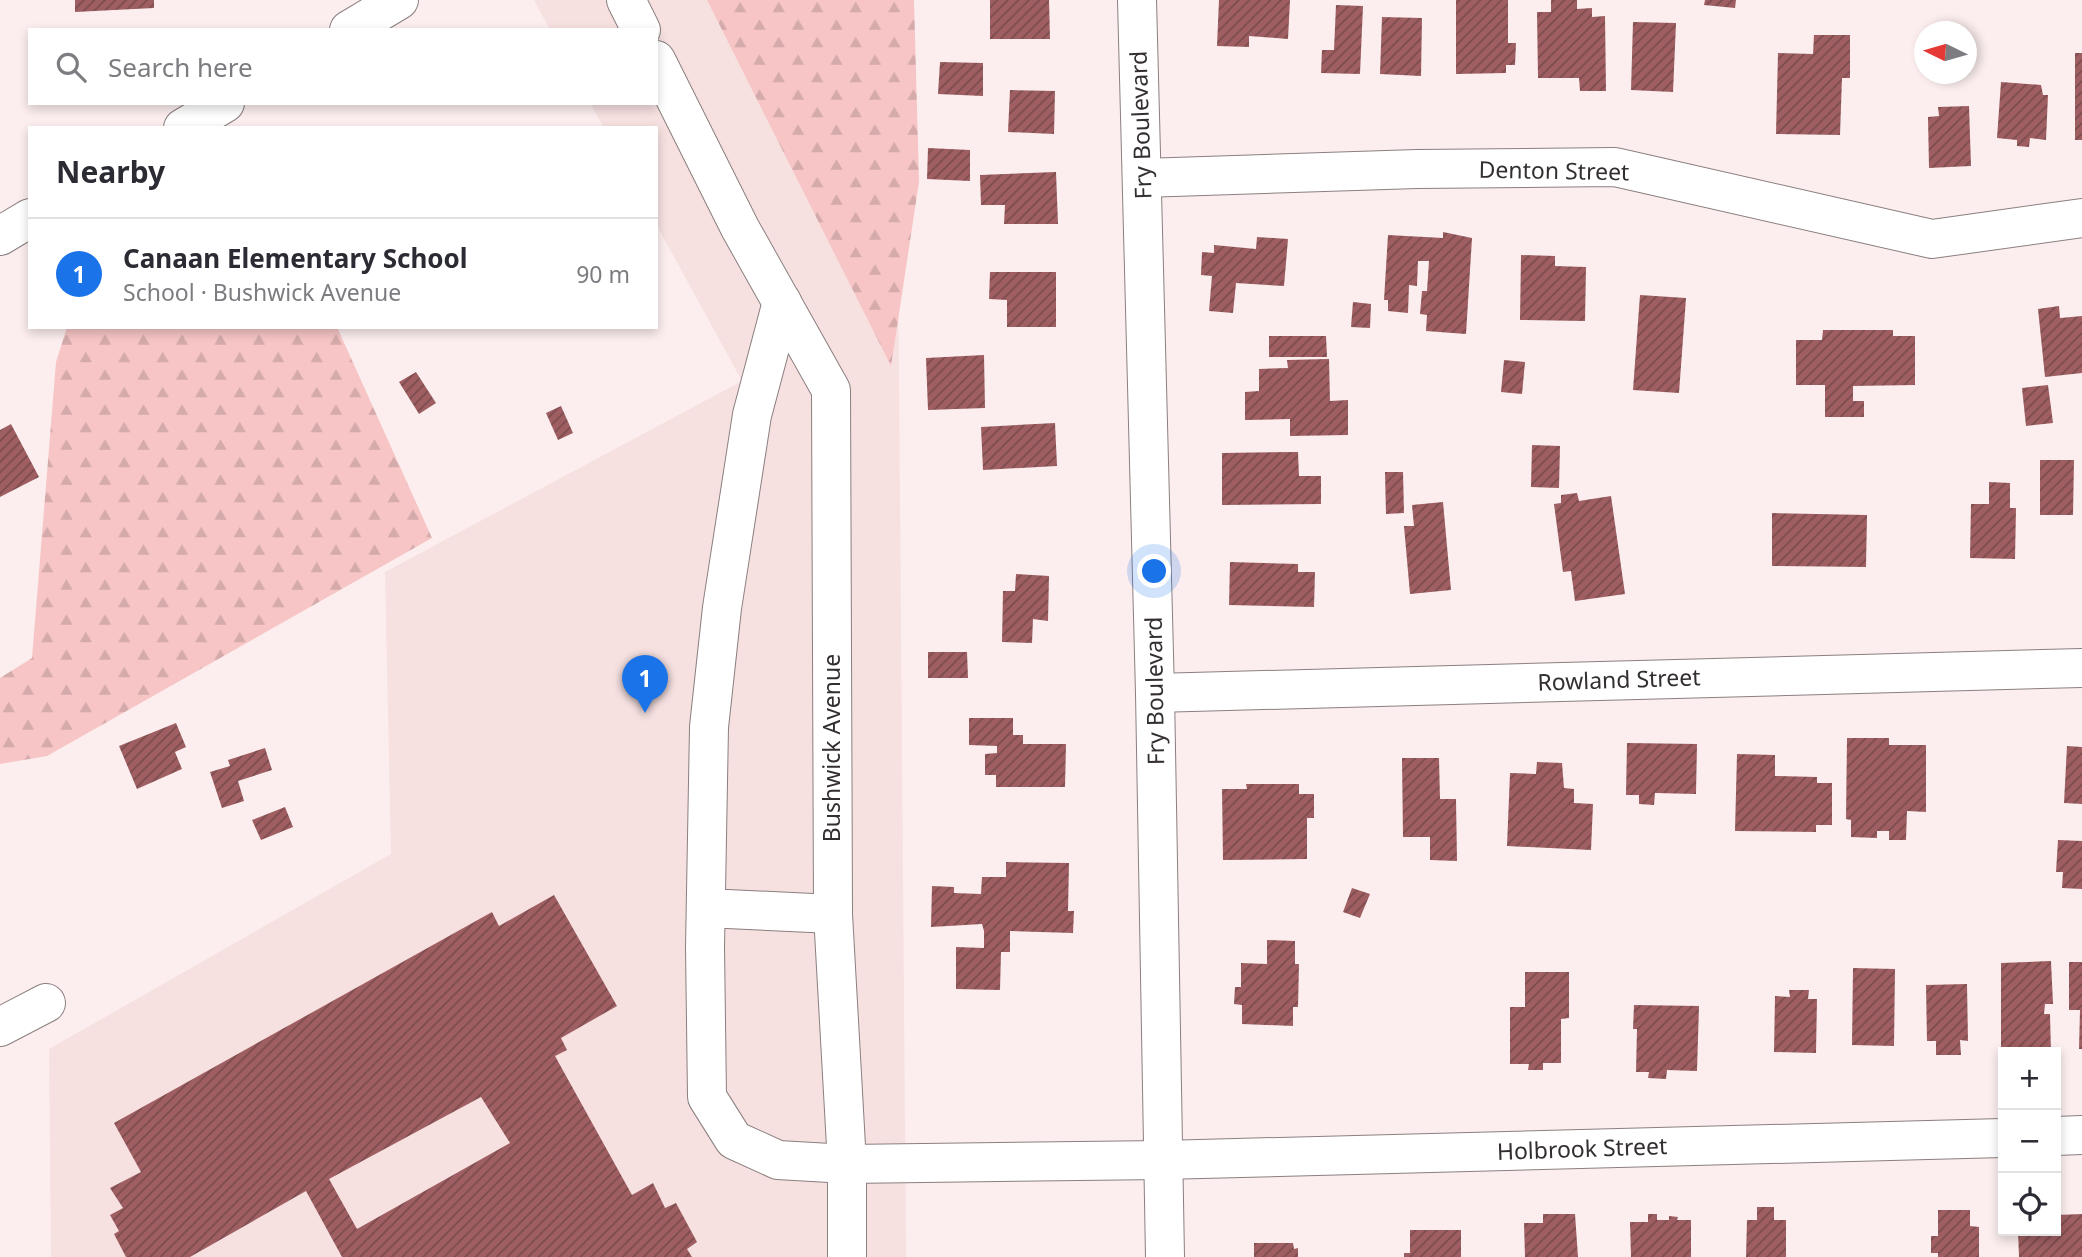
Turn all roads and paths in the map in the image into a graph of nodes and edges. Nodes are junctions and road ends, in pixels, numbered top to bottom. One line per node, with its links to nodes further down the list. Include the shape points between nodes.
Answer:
1 (626, 0): 5 (street)
2 (1137, 0): 9 (street, Fry Boulevard)
3 (395, 1): 4 (street)
4 (352, 28)
5 (640, 28)
6 (658, 64): 13 (street, Bushwick Avenue)
7 (222, 105): 8 (street)
8 (186, 126)
9 (1143, 178): 10 (street, Denton Street, via 1615,167 1931,239); 15 (street, Fry Boulevard)
10 (2082, 218)
11 (28, 219): 12 (street)
12 (0, 236)
13 (782, 302): 16 (street, via 752,415 722,608 709,727); 17 (street, Bushwick Avenue, via 831,390)
14 (2082, 668): 15 (street, Rowland Street)
15 (1155, 693): 23 (street, Fry Boulevard)
16 (706, 908): 17 (street); 24 (street, via 708,1097 734,1140 778,1160)
17 (832, 914): 24 (street, Bushwick Avenue)
18 (46, 1003): 19 (street)
19 (0, 1027)
20 (2082, 1135): 21 (street)
21 (2061, 1136)
22 (1998, 1138): 23 (street, Holbrook Street)
23 (1161, 1160): 24 (street); 26 (street, Fry Boulevard)
24 (847, 1164): 25 (street, Bushwick Avenue)
25 (848, 1257)
26 (1165, 1257)

